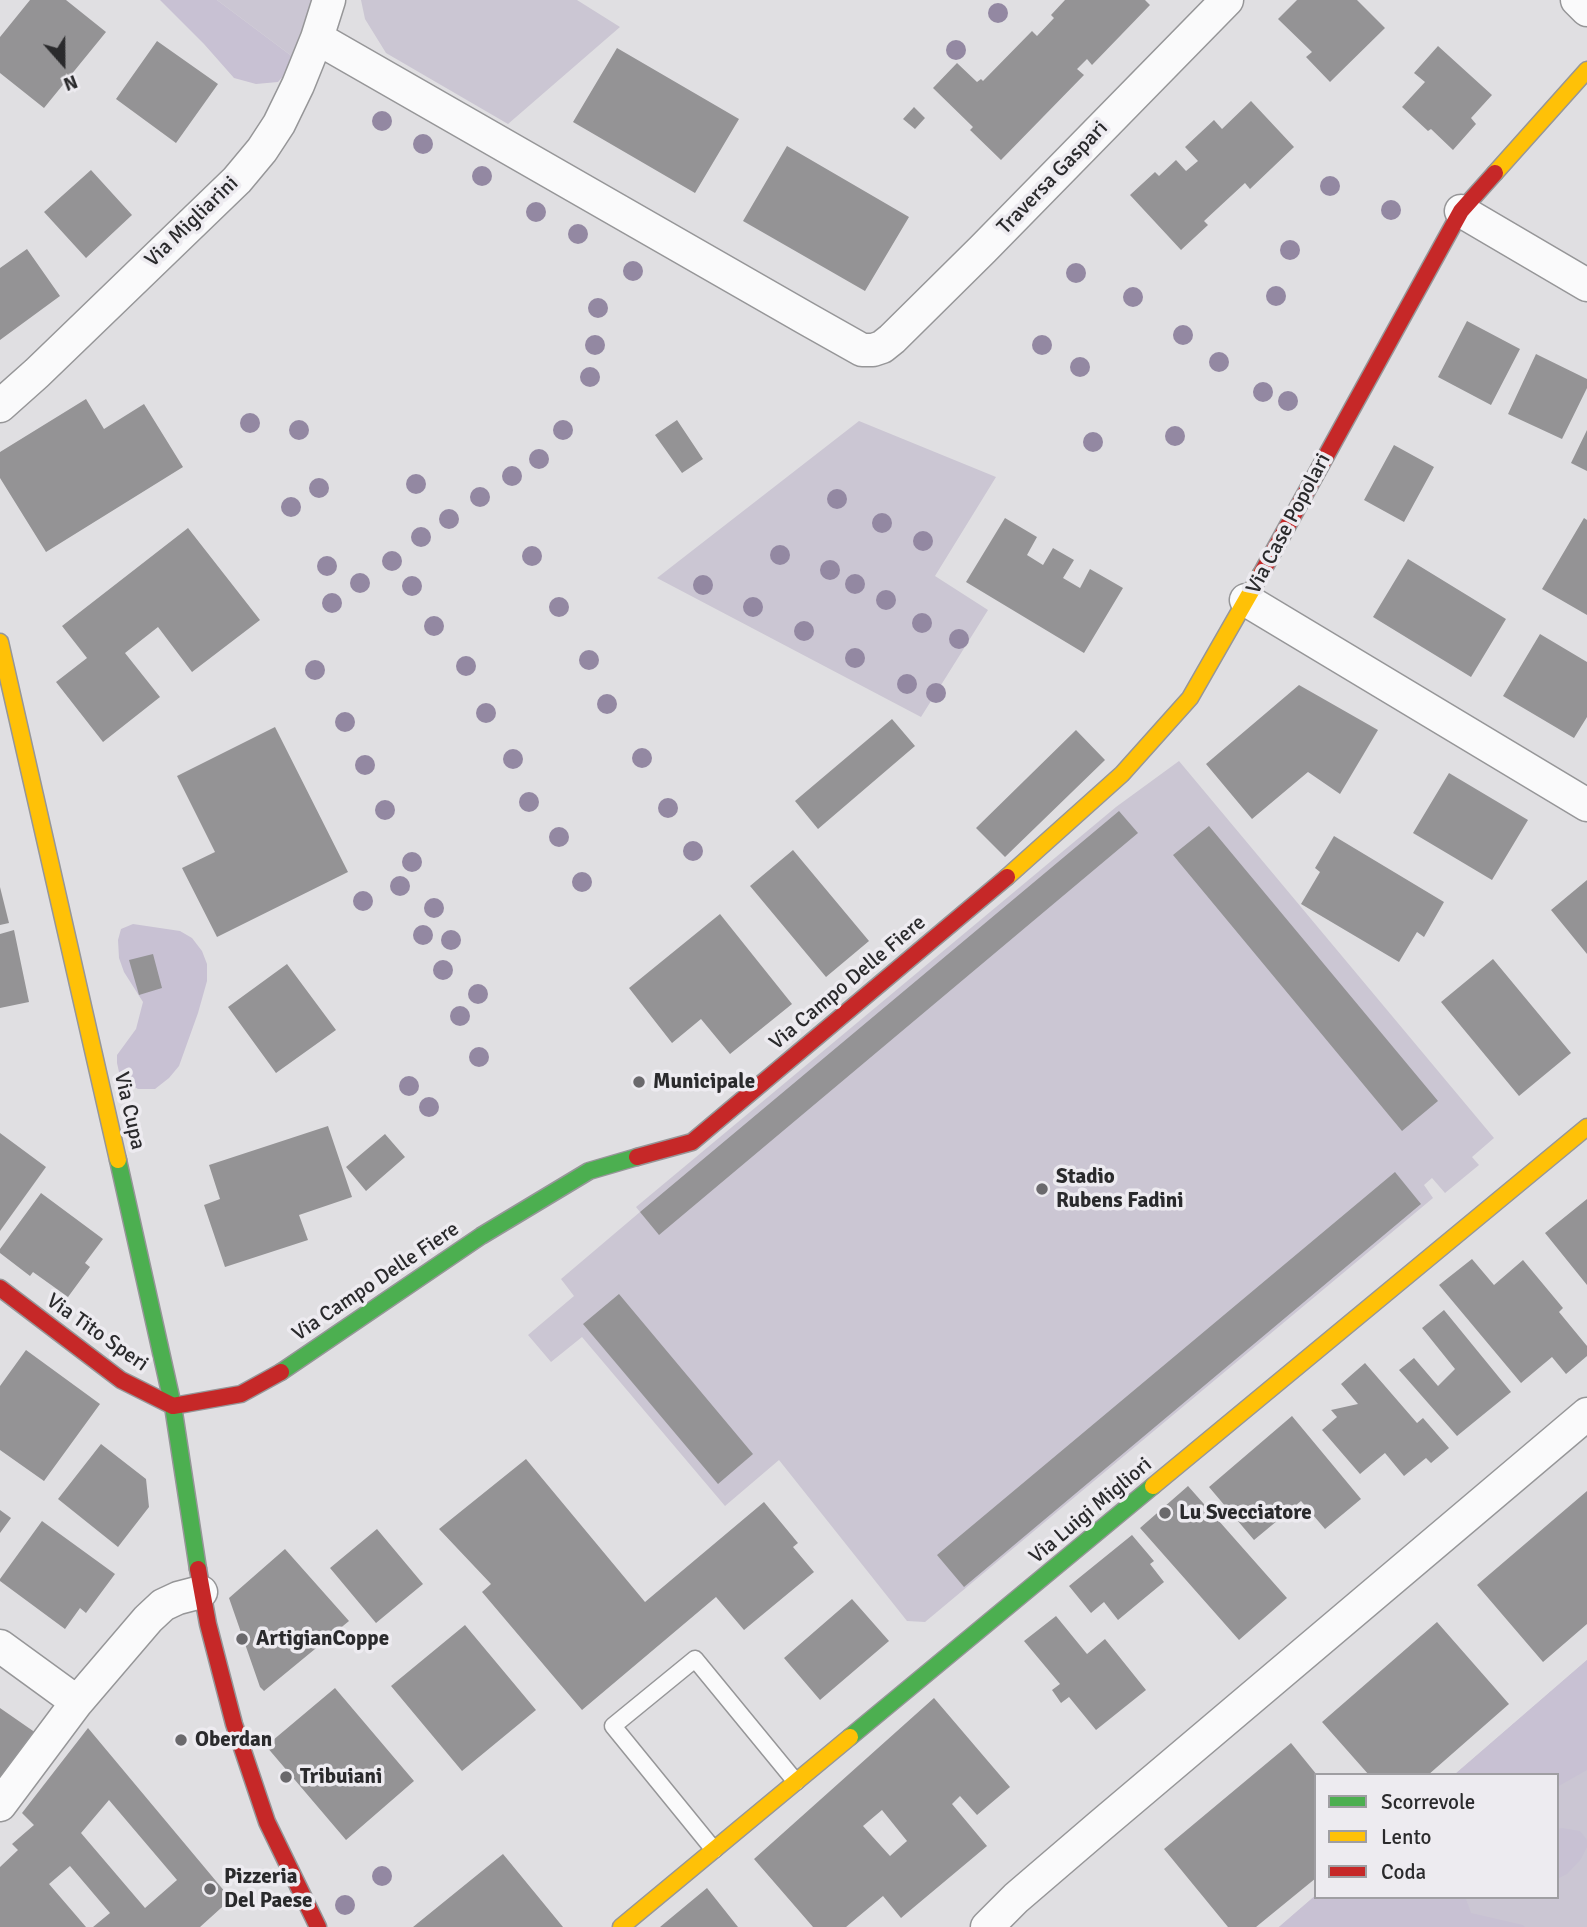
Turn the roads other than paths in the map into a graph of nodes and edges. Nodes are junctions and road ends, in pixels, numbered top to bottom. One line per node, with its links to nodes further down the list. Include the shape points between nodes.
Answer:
1 (329, 0): 5 (street, Via Migliarini)
2 (1227, 0): 5 (street, Traversa Gaspari, via 892,339 873,350 862,350)
3 (1577, 0): 4 (street)
4 (1587, 10)
5 (317, 38): 9 (street, Via Migliarini, via 279,124 237,180)
6 (1587, 70): 7 (street, Via Case Popolari)
7 (1461, 211): 8 (street); 10 (street, Via Case Popolari)
8 (1587, 285)
9 (0, 406)
10 (1246, 600): 12 (street, Via Case Popolari); 15 (street, Via Campo Delle Fiere, via 1190,698 1122,774 1031,857 691,1142 589,1171 481,1236 281,1372 241,1394)
11 (0, 642): 15 (street, Via Cupa)
12 (1587, 805)
13 (1587, 1127): 20 (street, Via Luigi Migliori)
14 (0, 1289): 15 (street, Via Tito Speri, via 121,1380)
15 (173, 1406): 17 (street, Via Cupa)
16 (1587, 1414): 25 (street)
17 (201, 1592): 19 (street, via 163,1605); 23 (street, Via Cupa, via 249,1772 267,1822)
18 (0, 1646): 19 (street)
19 (77, 1702): 21 (street)
20 (796, 1782): 22 (street, Via Luigi Migliori); 22 (lane, via 695,1659 612,1726)
21 (0, 1805)
22 (714, 1850): 24 (street, Via Luigi Migliori)
23 (317, 1927)
24 (621, 1927)
25 (986, 1927)

